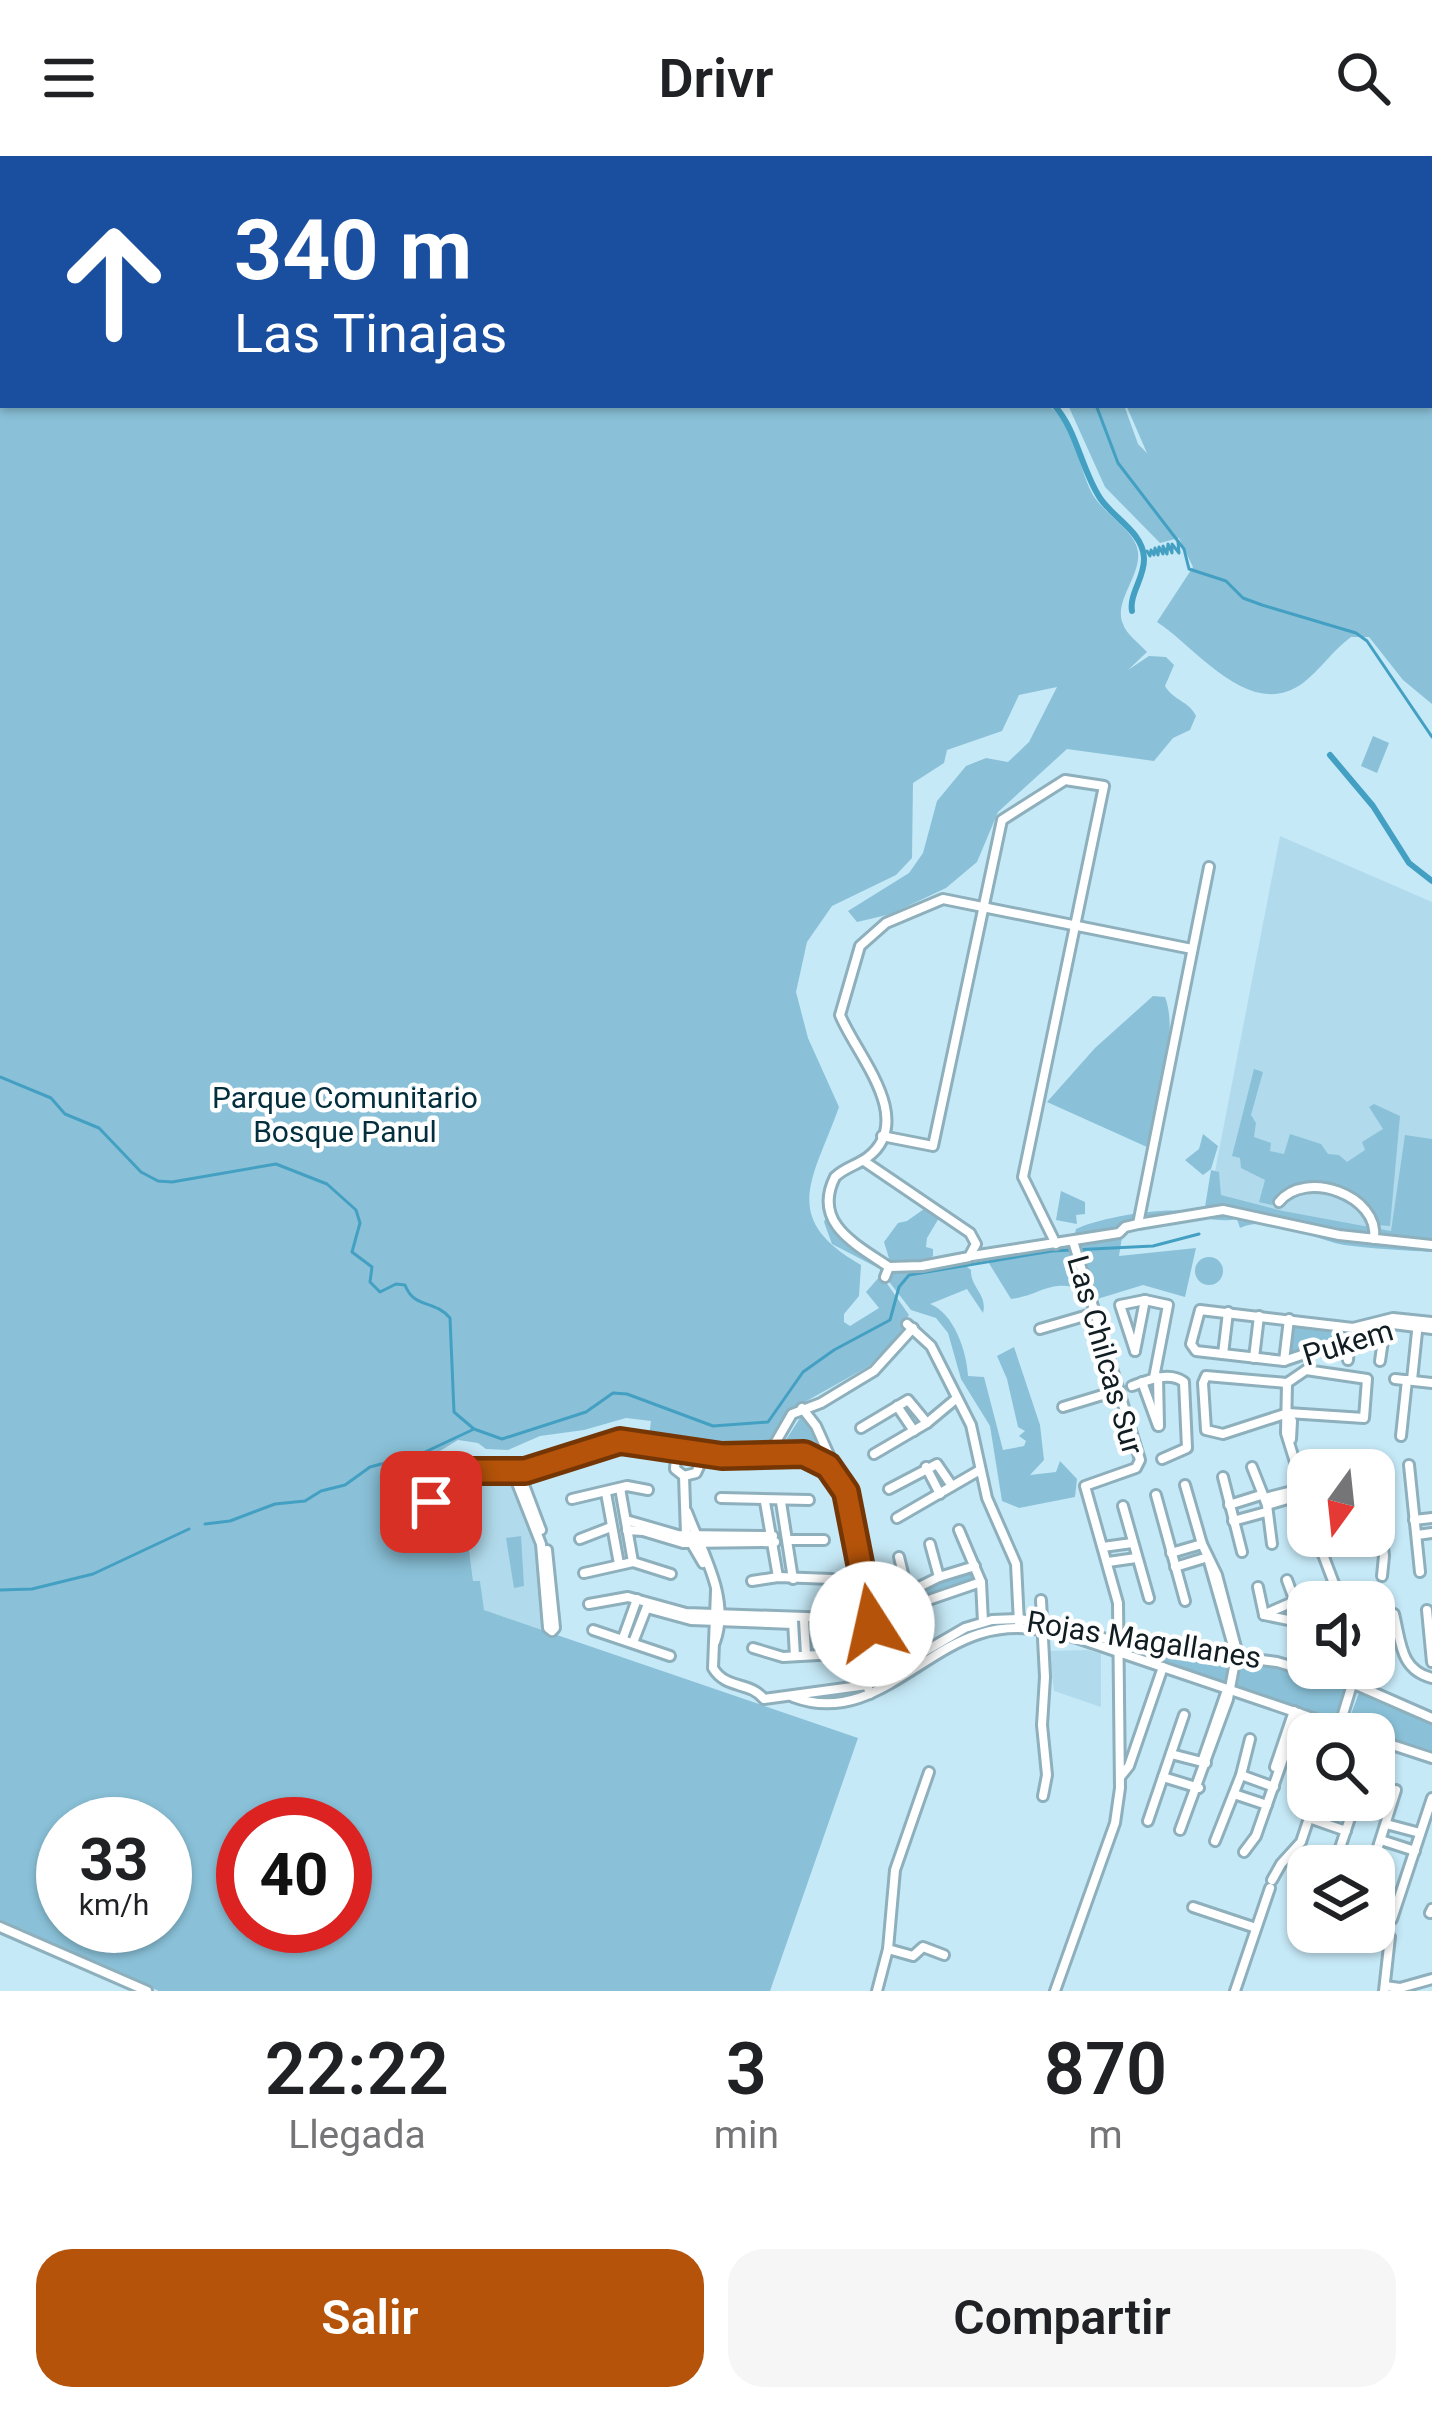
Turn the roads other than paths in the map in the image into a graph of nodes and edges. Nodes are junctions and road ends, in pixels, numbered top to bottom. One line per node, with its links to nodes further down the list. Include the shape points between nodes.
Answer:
1 (1209, 867): 4 (street)
2 (982, 906): 3 (street); 3 (street, via 1003,818 1064,780 1100,784 1106,790); 5 (street, via 932,1146); 5 (street, via 939,900 886,922 857,951 840,1015 883,1097)
3 (1077, 926): 4 (street); 10 (street, via 1023,1177)
4 (1192, 949): 8 (street)
5 (882, 1136): 6 (street)
6 (863, 1160): 13 (street, via 970,1233); 13 (street, via 833,1180 827,1199 829,1219 846,1237 887,1272)
7 (1279, 1202): 9 (street, via 1302,1189 1342,1194 1370,1216)
8 (1138, 1224): 9 (street, via 1223,1210); 12 (street)
9 (1374, 1239): 11 (street)
10 (1056, 1244): 12 (street); 13 (street)
11 (1432, 1245)
12 (1075, 1247): 15 (street, Las Chilcas Sur)
13 (972, 1256)
14 (1145, 1300): 14 (street, via 1136,1349 1135,1351 1119,1307); 24 (street, via 1168,1305)
15 (1095, 1312): 22 (street); 37 (street, Las Chilcas Sur)
16 (1228, 1312): 17 (street); 25 (street); 25 (street, Pukem, via 1200,1310 1192,1349)
17 (1259, 1316): 18 (street); 26 (street)
18 (1289, 1319): 19 (street, via 1353,1328 1393,1318); 28 (street)
19 (1418, 1324): 20 (street, Pukem); 21 (street); 33 (street)
20 (1385, 1326): 23 (street, Pukem); 29 (street)
21 (1432, 1326)
22 (1040, 1328)
23 (1350, 1338): 27 (street); 28 (street, Pukem)
24 (1159, 1351): 30 (street); 31 (street)
25 (1223, 1354): 26 (street, Pukem)
26 (1254, 1358): 28 (street, Pukem)
27 (1348, 1360)
28 (1284, 1361)
29 (1380, 1361)
30 (1174, 1376): 31 (street); 52 (street, via 1184,1382 1187,1448)
31 (1156, 1378): 36 (street); 36 (street, via 1160,1426)
32 (1395, 1378): 33 (street)
33 (1410, 1380): 35 (street); 46 (street)
34 (1287, 1383): 42 (street); 42 (street, via 1306,1370 1369,1383 1362,1420); 42 (street, via 1209,1376 1205,1429 1211,1434)
35 (1432, 1383)
36 (1137, 1384): 37 (street)
37 (1119, 1390): 40 (street); 99 (street, Las Chilcas Sur, via 1140,1462 1086,1483)
38 (957, 1398): 41 (street, via 931,1346 910,1326 874,1371); 43 (street); 58 (street, via 974,1431)
39 (897, 1406): 43 (street, via 911,1401); 44 (street); 45 (street)
40 (1063, 1407)
41 (802, 1408): 48 (street); 53 (street)
42 (1288, 1413): 47 (street)
43 (927, 1423): 45 (street)
44 (861, 1428)
45 (914, 1431): 49 (street)
46 (1401, 1436)
47 (1294, 1449)
48 (828, 1450): 54 (street); 62 (street)
49 (874, 1454)
50 (676, 1455): 51 (street); 59 (street, via 624,1445); 60 (street, via 674,1467)
51 (702, 1459): 53 (street); 60 (street, via 696,1473)
52 (1162, 1459)
53 (766, 1460): 54 (street, via 799,1454); 59 (street, via 626,1441); 144 (street, via 811,1465 834,1486)
54 (823, 1463): 62 (street)
55 (1409, 1465): 83 (street)
56 (926, 1467): 64 (street, via 941,1466); 66 (street); 69 (street)
57 (1252, 1467): 78 (street)
58 (980, 1470): 64 (street); 138 (street, via 1014,1557)
59 (517, 1475): 59 (street, via 541,1544 552,1631 546,1542); 71 (street, via 470,1471 430,1498)
60 (684, 1476): 90 (street)
61 (1223, 1477): 79 (street)
62 (839, 1479): 141 (street)
63 (1185, 1485): 97 (street)
64 (952, 1486): 69 (street)
65 (620, 1487): 67 (street); 68 (street); 85 (street)
66 (889, 1489)
67 (648, 1490)
68 (606, 1493): 73 (street); 86 (street)
69 (940, 1494): 81 (street)
70 (1156, 1495): 101 (street)
71 (418, 1497)
72 (721, 1498): 76 (street)
73 (572, 1499)
74 (1287, 1499): 78 (street)
75 (809, 1500): 77 (street)
76 (765, 1502): 77 (street); 92 (street)
77 (781, 1502): 93 (street)
78 (1265, 1503): 79 (street); 84 (street); 98 (street)
79 (1228, 1504): 84 (street)
80 (1123, 1506): 95 (street)
81 (896, 1518)
82 (1432, 1518): 83 (street)
83 (1414, 1520): 89 (street)
84 (1233, 1521): 100 (street)
85 (626, 1525): 90 (street); 106 (street)
86 (611, 1527): 91 (street); 108 (street)
87 (959, 1530): 109 (street)
88 (1432, 1533): 89 (street)
89 (1417, 1534): 111 (street)
90 (692, 1538): 92 (street); 132 (street, via 716,1591)
91 (580, 1539)
92 (774, 1539): 115 (street)
93 (789, 1540): 94 (street); 117 (street)
94 (824, 1540)
95 (1132, 1543): 99 (street); 105 (street)
96 (930, 1544): 116 (street)
97 (1202, 1544): 101 (street); 103 (street)
98 (1272, 1544)
99 (1103, 1547): 107 (street, Las Chilcas Sur)
100 (1242, 1552)
101 (1171, 1553): 110 (street)
102 (899, 1557): 122 (street)
103 (1208, 1557): 110 (street); 149 (street)
104 (1383, 1557): 114 (street)
105 (1136, 1558): 107 (street); 123 (street)
106 (634, 1562): 108 (street); 113 (street)
107 (1108, 1562): 145 (street, Las Chilcas Sur)
108 (619, 1564): 112 (street)
109 (975, 1566): 116 (street); 120 (street)
110 (1175, 1567): 126 (street)
111 (1420, 1572)
112 (584, 1573)
113 (670, 1574)
114 (1382, 1576)
115 (778, 1577): 117 (street); 119 (street)
116 (940, 1577): 122 (street)
117 (794, 1579): 118 (street)
118 (832, 1580)
119 (752, 1581)
120 (981, 1582): 122 (street, via 916,1606); 137 (street)
121 (1258, 1587): 131 (street)
122 (908, 1598)
123 (1149, 1598)
124 (637, 1599): 127 (street); 128 (street); 142 (street)
125 (1041, 1600): 139 (street)
126 (1185, 1601)
127 (590, 1604)
128 (648, 1605): 132 (street, via 682,1619); 143 (street)
129 (1287, 1605): 131 (street)
130 (1427, 1610): 153 (street)
131 (1264, 1615): 136 (street)
132 (717, 1617): 135 (street); 160 (street, Rojas Magallanes, via 712,1668 719,1678 762,1697 820,1703)
133 (834, 1618): 135 (street)
134 (1395, 1619): 156 (street, via 1403,1658)
135 (797, 1620): 150 (street); 152 (street)
136 (1287, 1620)
137 (982, 1622): 138 (street, Rojas Magallanes); 147 (street, Rojas Magallanes)
138 (1019, 1624): 139 (street, Rojas Magallanes); 160 (street, Rojas Magallanes, via 968,1638 905,1678)
139 (1040, 1625): 145 (street, Rojas Magallanes); 177 (street)
140 (593, 1630): 142 (street)
141 (880, 1636): 144 (street); 147 (street)
142 (622, 1638): 143 (street)
143 (634, 1641): 151 (street)
144 (864, 1645): 160 (street)
145 (1120, 1647): 149 (street, Rojas Magallanes); 155 (street, Rojas Magallanes); 171 (street, Las Chilcas Sur)
146 (753, 1648): 152 (street)
147 (925, 1648): 160 (street, Rojas Magallanes)
148 (838, 1654): 150 (street)
149 (1237, 1654): 154 (street, Rojas Magallanes); 158 (street)
150 (806, 1655): 152 (street)
151 (670, 1656)
152 (795, 1656)
153 (1432, 1663): 156 (street)
154 (1287, 1664)
155 (1162, 1667): 158 (street, Rojas Magallanes); 171 (street)
156 (1418, 1670): 157 (street)
157 (1432, 1678)
158 (1228, 1689): 161 (street, Rojas Magallanes); 168 (street)
159 (1363, 1689): 163 (street, Rojas Magallanes)
160 (868, 1690)
161 (1296, 1712): 173 (street)
162 (1184, 1715): 166 (street)
163 (1432, 1717)
164 (1250, 1739): 170 (street)
165 (1395, 1746): 167 (street)
166 (1171, 1754): 168 (street); 172 (street)
167 (1432, 1759)
168 (1204, 1763): 174 (street)
169 (928, 1772): 198 (street, via 895,1870)
170 (1241, 1775): 173 (street); 176 (street)
171 (1120, 1776): 205 (street, Las Chilcas Sur, via 1115,1822)
172 (1163, 1777): 174 (street); 180 (street)
173 (1271, 1786): 179 (street)
174 (1199, 1788): 185 (street)
175 (1396, 1790): 184 (street)
176 (1234, 1794): 179 (street); 189 (street)
177 (1043, 1796)
178 (1432, 1798): 187 (street)
179 (1267, 1806): 193 (street)
180 (1148, 1821)
181 (1308, 1821): 197 (street, via 1280,1864)
182 (1318, 1821): 186 (street)
183 (1349, 1821): 186 (street)
184 (1386, 1823): 187 (street); 188 (street)
185 (1180, 1830)
186 (1346, 1831): 190 (street)
187 (1420, 1833): 192 (street)
188 (1381, 1840): 191 (street); 192 (street)
189 (1215, 1841)
190 (1341, 1845)
191 (1379, 1845)
192 (1415, 1851): 195 (street)
193 (1244, 1852)
194 (1193, 1907): 197 (street)
195 (1395, 1910)
196 (0, 1927): 203 (street)
197 (1256, 1928): 206 (street)
198 (887, 1949): 200 (street); 204 (street)
199 (1388, 1953): 202 (street)
200 (944, 1955)
201 (1432, 1979): 202 (street)
202 (1384, 1989)
203 (147, 1991)
204 (878, 1991)
205 (1055, 1991)
206 (1235, 1991)

